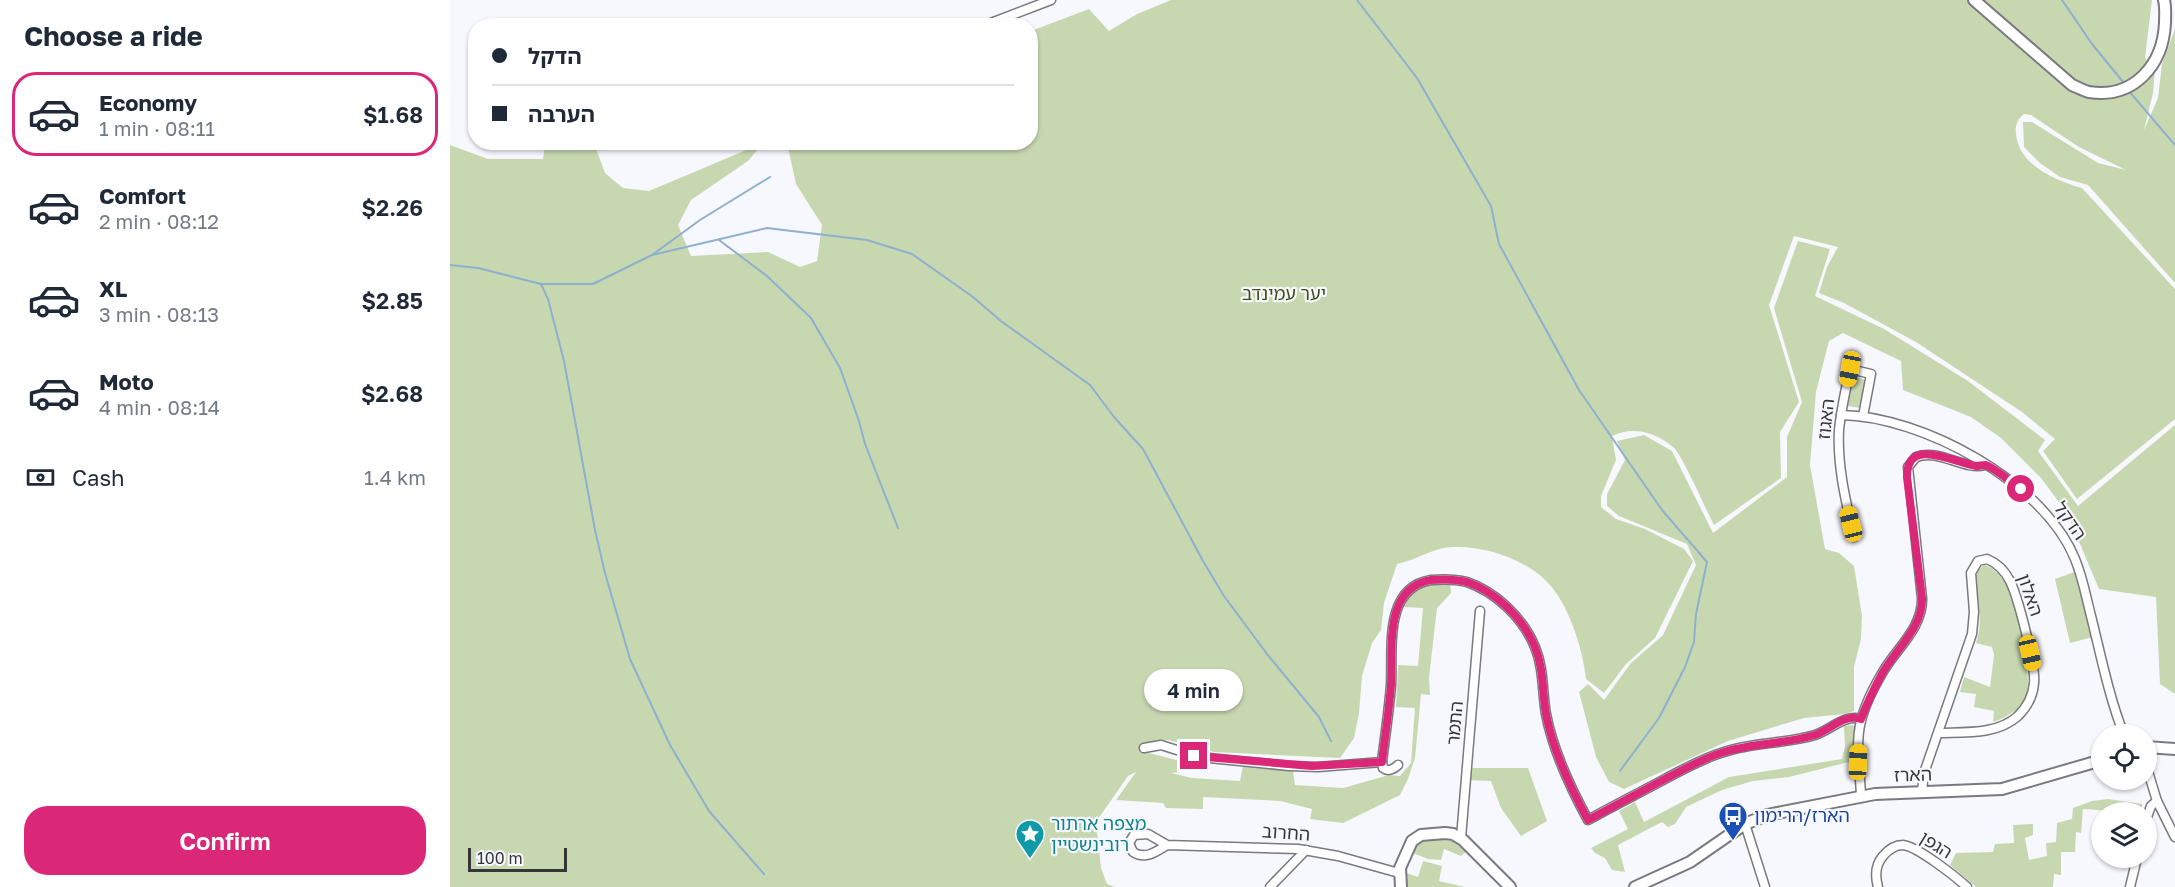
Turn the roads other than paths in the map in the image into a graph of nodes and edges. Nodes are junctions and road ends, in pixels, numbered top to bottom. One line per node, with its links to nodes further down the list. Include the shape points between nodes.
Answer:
1 (1051, 0): 4 (street)
2 (1974, 0): 3 (street, via 2072,85 2089,92 2109,92 2131,86 2150,70 2160,53 2164,34)
3 (2164, 0)
4 (1004, 18)
5 (1841, 415): 6 (street, הדקל); 6 (street, האגוז, via 1850,369 1871,374); 8 (street, האגוז, via 1841,470)
6 (1863, 416): 7 (street, הדקל, via 1925,434)
7 (1986, 465): 10 (street, via 1974,466 1929,454 1909,463 1907,477 1922,612 1884,671); 11 (street, הדקל, via 2037,504 2070,549)
8 (1854, 537)
9 (1480, 611): 25 (street, התמר)
10 (1861, 719): 16 (street, via 1846,719 1805,738 1718,754 1588,820 1553,741 1542,672 1527,632 1504,605 1478,586 1461,580 1432,580 1410,589 1397,609); 21 (street)
11 (2120, 724)
12 (1939, 733): 12 (street, האלון, via 1972,634 1972,569 1978,561 1989,560 2004,572 2016,595 2033,666 2032,694 2017,717 2000,726); 20 (street, האלון)
13 (1144, 748): 16 (street, via 1161,746 1199,757 1289,766)
14 (2157, 748): 15 (street)
15 (2175, 749)
16 (1382, 762): 18 (street, via 1387,770)
17 (2091, 763): 20 (street, הארז, via 2007,788)
18 (1398, 765)
19 (2154, 790): 22 (street)
20 (1922, 791): 21 (street, הארז)
21 (1861, 795): 23 (street, הארז, via 1769,814)
22 (2157, 801): 24 (street)
23 (1745, 824): 33 (street, הארז, via 1690,862); 34 (street)
24 (2174, 834)
25 (1461, 838): 29 (street, via 1448,833 1417,836 1410,842); 32 (street)
26 (1167, 845): 27 (street, החרוב)
27 (1305, 850): 29 (street, החרוב); 30 (street)
28 (2135, 868): 37 (street)
29 (1399, 873): 31 (street)
30 (1270, 887)
31 (1401, 887)
32 (1509, 887)
33 (1635, 887)
34 (1765, 887)
35 (1878, 887): 36 (street, הגפן, via 1879,861 1890,849 1904,845)
36 (1967, 887)
37 (2130, 887)

